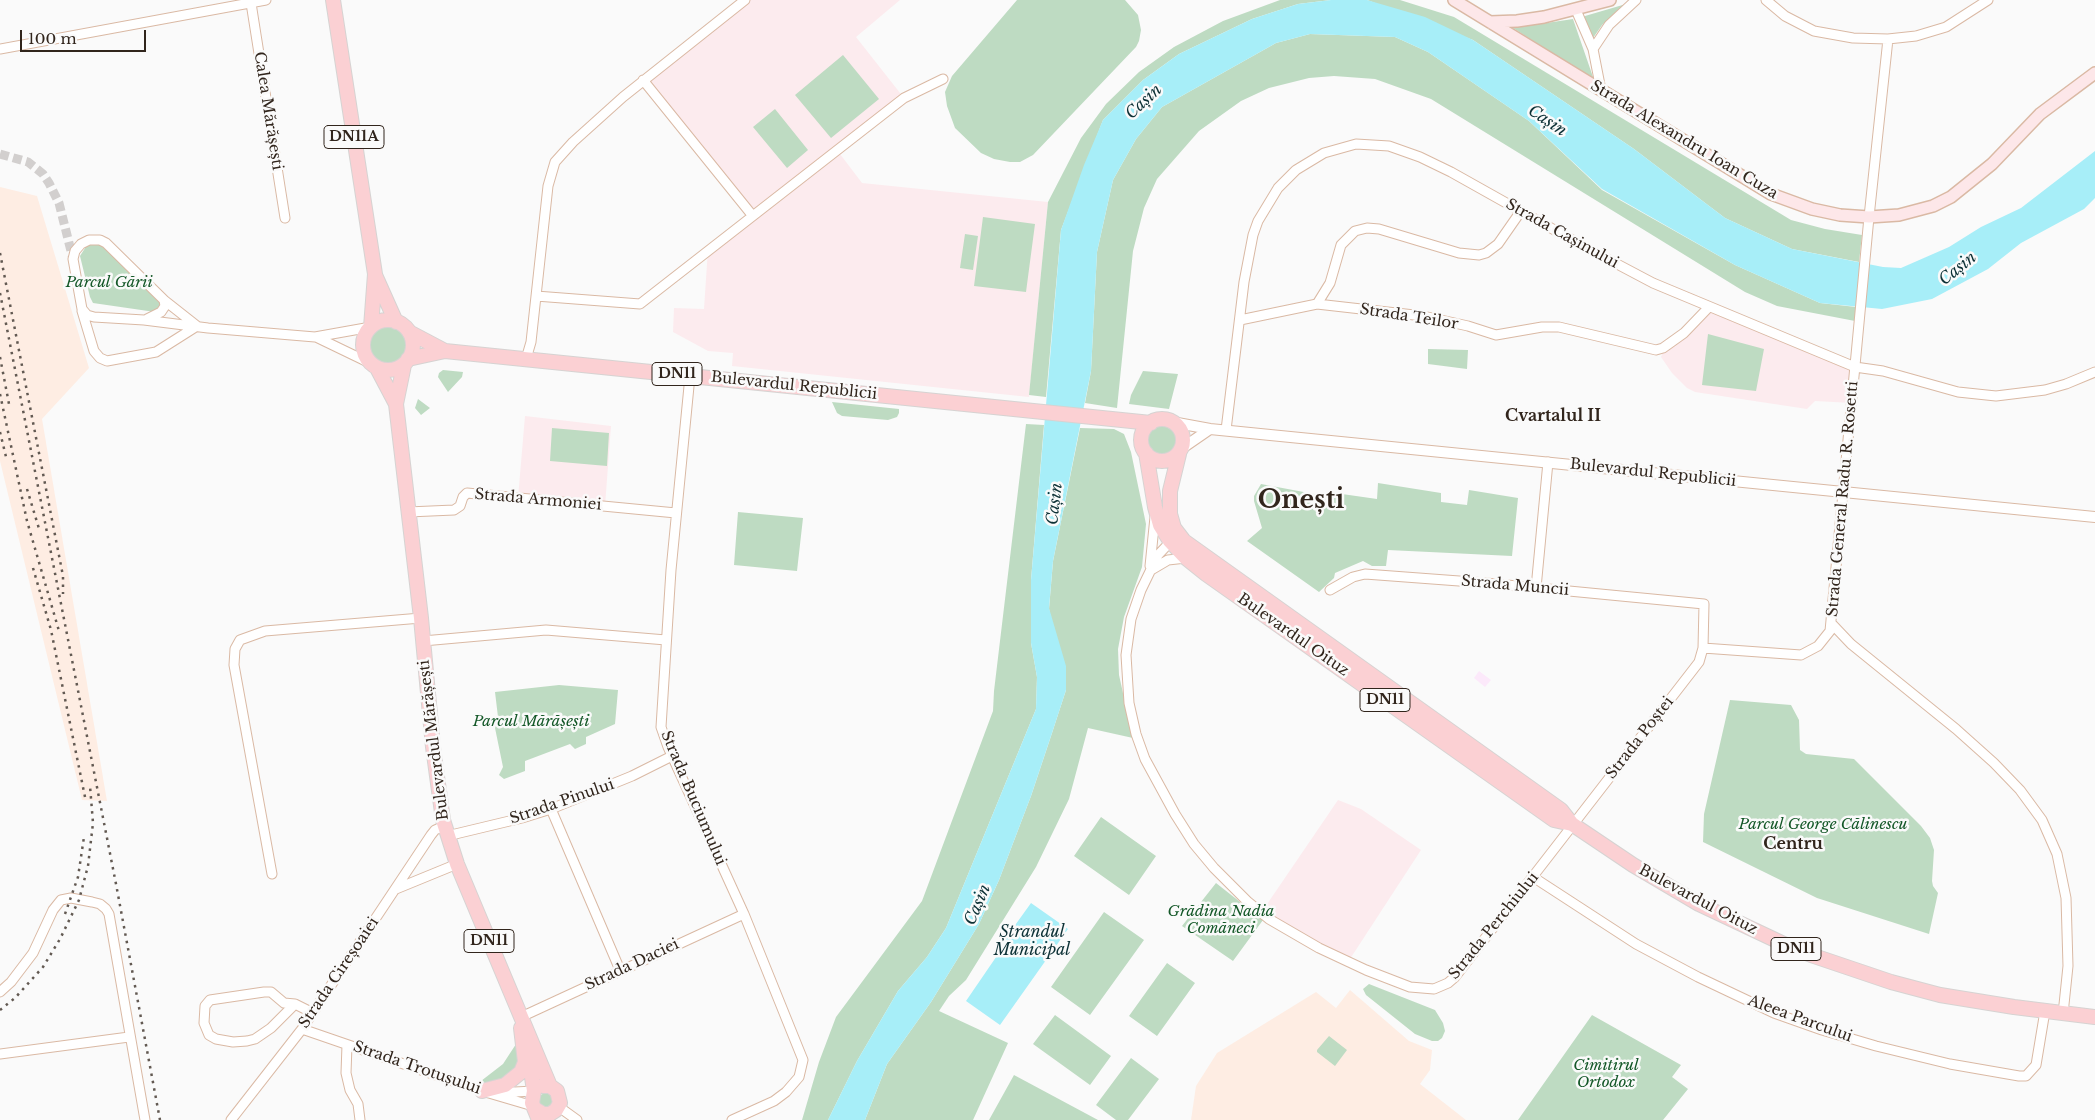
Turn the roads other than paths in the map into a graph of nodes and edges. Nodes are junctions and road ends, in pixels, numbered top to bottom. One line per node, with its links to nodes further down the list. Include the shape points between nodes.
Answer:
1 (266, 0): 9 (street)
2 (333, 0): 23 (main road, DN11A)
3 (745, 0): 17 (street)
4 (1454, 0): 11 (main road, Strada Alexandru Ioan Cuza)
5 (1610, 0): 10 (main road)
6 (1636, 0): 14 (street, via 1609,25)
7 (1766, 0): 12 (street, via 1785,16 1814,31 1853,38)
8 (1988, 0): 12 (street, via 1946,27 1916,36)
9 (251, 3): 13 (street); 22 (street, Calea Mărășești)
10 (1581, 6): 11 (main road, via 1524,20); 14 (street)
11 (1488, 22): 18 (main road, Strada Alexandru Ioan Cuza)
12 (1888, 39): 21 (street, Strada General Radu R. Rosetti)
13 (0, 49)
14 (1592, 49): 18 (street)
15 (2095, 73): 21 (main road, Strada Alexandru Ioan Cuza, via 2040,114 1992,164 1956,194 1916,212)
16 (943, 79): 20 (street, via 904,98)
17 (644, 80): 20 (street); 24 (street, via 573,142 555,162 548,186)
18 (1601, 90): 21 (main road, Strada Alexandru Ioan Cuza, via 1771,194 1812,209)
19 (1521, 211): 26 (street, via 1498,244 1479,255 1459,253 1379,229 1355,231 1342,245 1330,283); 27 (street, Strada Cașinului, via 1653,283); 30 (street, Strada Cașinului, via 1451,172 1397,148 1364,143 1331,150 1286,179 1261,214 1253,235)
20 (752, 215): 24 (street, via 639,304)
21 (1869, 217): 40 (street, Strada General Radu R. Rosetti)
22 (285, 218)
23 (375, 274): 31 (main road, DN11A); 33 (main road)
24 (536, 296): 37 (street)
25 (164, 300): 28 (street, via 106,243 94,239 81,244 73,255); 29 (street, via 165,306 160,314); 32 (street)
26 (1317, 304): 27 (street, Strada Teilor, via 1423,316 1496,335 1559,326 1656,350 1684,333); 30 (street, Strada Teilor)
27 (1709, 307): 40 (street, Strada Cașinului)
28 (82, 309): 29 (street, via 94,317); 32 (street, via 92,346 97,356 104,360 156,352)
29 (144, 320): 32 (street)
30 (1240, 320): 48 (street, Strada Cașinului)
31 (396, 322): 33 (main road); 34 (main road, DN11)
32 (197, 326): 35 (street)
33 (371, 326): 35 (street); 39 (main road, DN11, via 363,345)
34 (409, 332): 36 (main road, DN11); 38 (main road, DN11, via 412,346)
35 (316, 337): 39 (street)
36 (446, 351): 37 (main road, Bulevardul Republicii / DN11); 38 (main road, DN11)
37 (526, 359): 42 (main road, Bulevardul Republicii / DN11)
38 (406, 362): 39 (main road, DN11, via 391,370); 43 (main road, Bulevardul Mărășești / DN11)
39 (374, 366): 43 (main road, Bulevardul Mărășești / DN11)
40 (1855, 367): 41 (street, Strada Cașinului, via 1883,371 1951,391 1996,396 2045,390); 52 (street, Strada General Radu R. Rosetti)
41 (2095, 372)
42 (690, 376): 44 (main road, Bulevardul Republicii / DN11); 55 (street, Strada Buciumului)
43 (396, 404): 54 (main road, Bulevardul Mărășești / DN11)
44 (1113, 419): 46 (main road, Bulevardul Republicii / DN11); 49 (main road, Bulevardul Republicii / DN11, via 1131,431)
45 (1172, 422): 46 (main road, DN11, via 1161,419); 47 (street, Bulevardul Republicii); 50 (main road, DN11, via 1182,433)
46 (1150, 423): 49 (main road, DN11, via 1144,430)
47 (1210, 429): 48 (street, Bulevardul Republicii); 50 (street)
48 (1226, 430): 51 (street, Bulevardul Republicii)
49 (1144, 449): 50 (main road, DN11, via 1160,461 1170,460); 53 (main road, Bulevardul Oituz / DN11)
50 (1180, 451): 57 (main road, Bulevardul Oituz / DN11, via 1171,485)
51 (1548, 462): 52 (street, Bulevardul Republicii); 61 (street)
52 (1844, 492): 56 (street, Bulevardul Republicii); 65 (street, Strada General Radu R. Rosetti)
53 (1154, 507): 57 (main road, Bulevardul Oituz / DN11, via 1160,525); 60 (street, Strada Perchiului)
54 (408, 512): 55 (street, Strada Armoniei, via 454,510 467,493); 64 (main road, Bulevardul Mărășești / DN11)
55 (676, 513): 66 (street, Strada Buciumului)
56 (2095, 516)
57 (1174, 538): 58 (main road, Bulevardul Oituz / DN11); 59 (main road, Bulevardul Oituz / DN11, via 1192,548); 60 (street, Strada Perchiului, via 1158,555)
58 (1186, 558): 59 (main road, Bulevardul Oituz / DN11); 60 (street, via 1162,562)
59 (1206, 565): 71 (main road, Bulevardul Oituz / DN11, via 1554,820)
60 (1149, 572): 75 (street, Strada Perchiului, via 1134,608 1127,643 1128,687 1136,734 1151,771 1194,844 1261,913 1329,953 1410,987 1428,990 1441,987 1455,977)
61 (1536, 588): 62 (street, Strada Muncii, via 1365,574); 63 (street, Strada Muncii)
62 (1330, 590)
63 (1704, 604): 68 (street, Strada Poștei)
64 (421, 618): 67 (main road, Bulevardul Mărășești / DN11); 74 (street, via 265,631 240,640 235,649 234,665)
65 (1832, 624): 68 (street, via 1821,643 1801,655); 83 (street, Strada General Radu R. Rosetti, via 1994,763 2042,820 2054,844 2067,908 2068,966)
66 (666, 640): 67 (street, via 550,630); 69 (street, Strada Buciumului, via 661,722)
67 (424, 641): 72 (main road, Bulevardul Mărășești / DN11, via 434,756)
68 (1702, 648): 71 (street, Strada Poștei, via 1700,660 1692,671)
69 (672, 756): 70 (street, Strada Pinului, via 626,779); 77 (street, Strada Buciumului)
70 (551, 809): 72 (street, Strada Pinului, via 522,818); 78 (street)
71 (1572, 824): 75 (street, Strada Perchiului); 81 (main road, Bulevardul Oituz / DN11, via 1683,895 1788,946 1852,970 1925,991)
72 (446, 831): 73 (main road, Bulevardul Mărășești / DN11); 76 (street, Strada Cireșoaiei, via 437,829 431,835)
73 (457, 864): 76 (street); 84 (main road, Bulevardul Mărășești / DN11)
74 (272, 874)
75 (1533, 877): 81 (street, Aleea Parcului, via 1636,944 1698,977 1774,1013 1876,1046 1950,1064 2026,1076 2036,1065)
76 (396, 889): 82 (street, Strada Cireșoaiei)
77 (744, 914): 78 (street, Strada Daciei); 100 (street, Strada Buciumului, via 803,1056 800,1074 792,1088 774,1101)
78 (620, 970): 84 (street, Strada Daciei)
79 (0, 992): 88 (street, via 33,953 57,904 71,898 100,904 109,914)
80 (295, 1004): 80 (street, via 284,1003 270,992 214,998 205,1006 204,1022 209,1035 216,1039 247,1041 271,1028); 82 (street)
81 (2045, 1011): 83 (main road, Bulevardul Oituz / DN11)
82 (313, 1013): 86 (street, Strada Cireșoaiei)
83 (2063, 1014): 85 (main road, Bulevardul Oituz / DN11)
84 (520, 1017): 87 (main road, Bulevardul Mărășești / DN11); 93 (main road, via 524,1067 514,1080)
85 (2095, 1017)
86 (302, 1029): 89 (street, Strada Trotușului); 97 (street, Strada Cireșoaiei)
87 (526, 1031): 91 (main road, Bulevardul Mărășești / DN11); 92 (main road, DN11)
88 (129, 1037): 90 (street); 96 (street)
89 (347, 1045): 93 (street, Strada Trotușului); 98 (street, via 346,1073 358,1104)
90 (0, 1054)
91 (550, 1086): 92 (main road); 95 (main road, DN11, via 559,1094)
92 (534, 1091): 93 (street); 94 (main road, DN11, via 531,1100)
93 (487, 1092): 94 (street, Strada Trotușului)
94 (536, 1112): 95 (main road)
95 (556, 1112): 99 (street)
96 (145, 1120)
97 (231, 1120)
98 (360, 1120)
99 (577, 1120)
100 (732, 1120)

